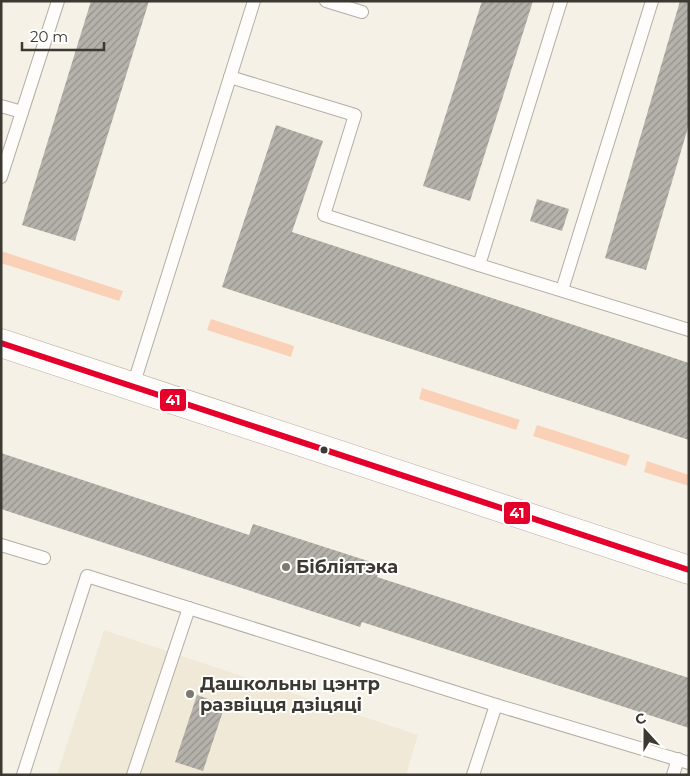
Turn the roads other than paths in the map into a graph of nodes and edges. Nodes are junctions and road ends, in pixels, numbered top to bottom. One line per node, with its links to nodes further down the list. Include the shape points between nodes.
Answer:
1 (58, 1): 9 (lane)
2 (254, 1): 7 (lane)
3 (326, 1): 6 (lane)
4 (561, 1): 11 (lane)
5 (652, 1): 12 (lane)
6 (362, 12)
7 (230, 77): 11 (lane, via 354,115 324,215); 15 (lane)
8 (1, 106): 9 (lane)
9 (22, 112): 10 (lane)
10 (1, 178)
11 (479, 265): 12 (lane)
12 (562, 290): 13 (lane)
13 (689, 330)
14 (1, 343): 15 (main road)
15 (132, 386): 18 (main road)
16 (1, 545): 17 (lane)
17 (44, 558)
18 (689, 570)
19 (189, 608): 20 (lane); 22 (lane, via 82,574); 23 (lane)
20 (496, 705): 21 (lane); 24 (lane)
21 (683, 761): 25 (lane)
22 (23, 775)
23 (133, 775)
24 (474, 775)
25 (673, 775)

